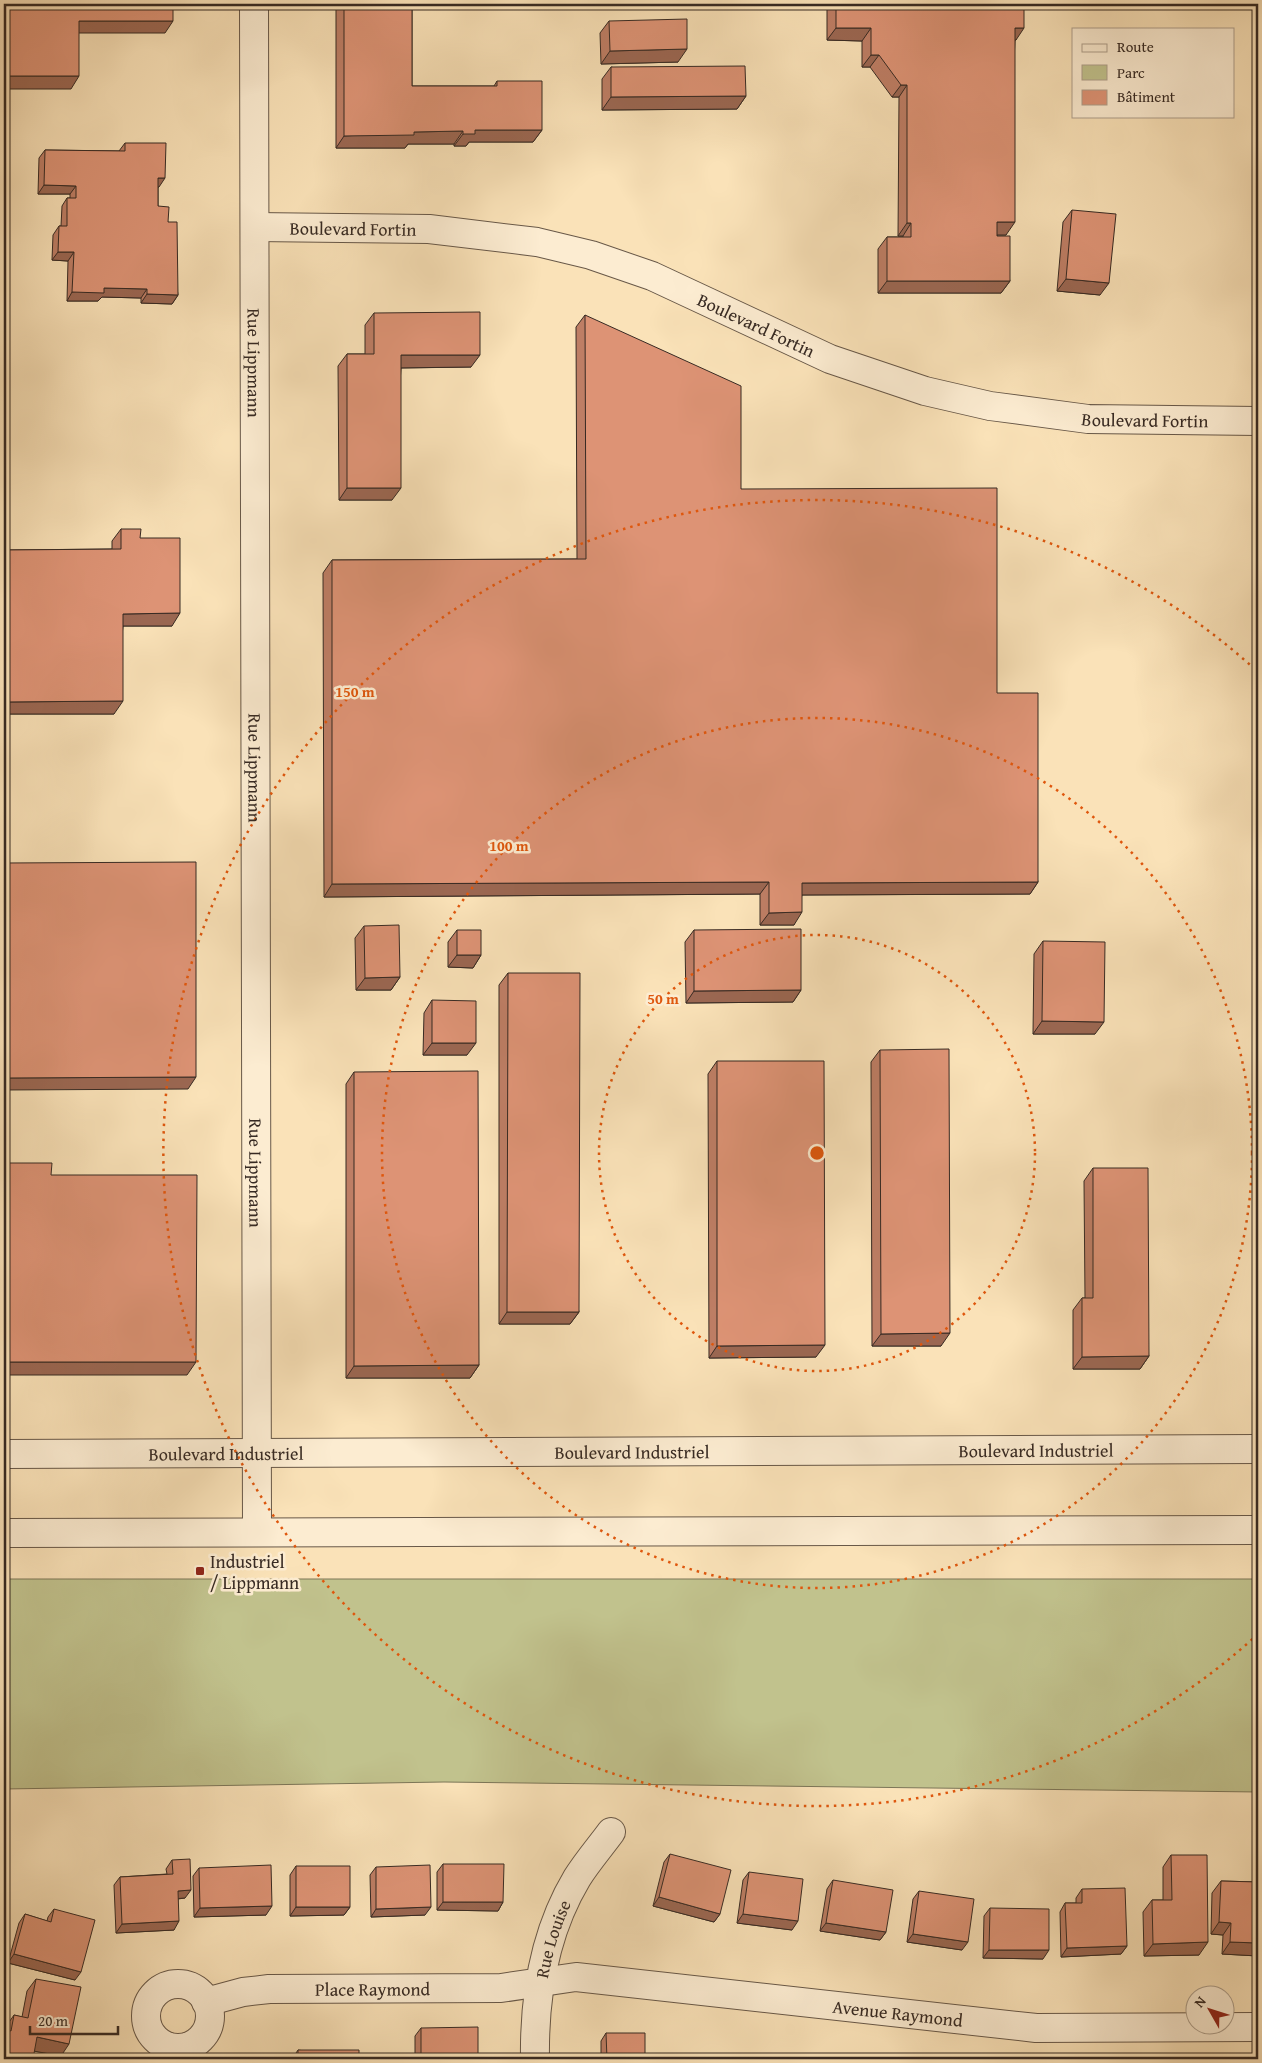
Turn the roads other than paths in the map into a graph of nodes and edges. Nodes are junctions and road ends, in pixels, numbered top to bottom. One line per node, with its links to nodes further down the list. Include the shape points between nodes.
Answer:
1 (254, 4): 2 (street, Rue Lippmann)
2 (255, 227): 3 (street, Boulevard Fortin, via 428,229 537,242 591,255 652,276 822,356 925,391 990,406 1088,419); 5 (street, Rue Lippmann)
3 (1258, 421)
4 (1258, 1449): 5 (street, Boulevard Industriel)
5 (258, 1453): 6 (street, Boulevard Industriel); 8 (street, Rue Lippmann)
6 (4, 1454)
7 (1258, 1530): 8 (street)
8 (257, 1531): 9 (street)
9 (4, 1533)
10 (611, 1832): 11 (street, Rue Louise, via 578,1876 561,1908)
11 (540, 1983): 12 (street, Place Raymond, via 501,1988 269,1989); 13 (street, Avenue Raymond, via 582,1977 1036,2028); 14 (street, Rue Louise, via 535,2020)
12 (206, 2002)
13 (1258, 2027)
14 (535, 2059)

